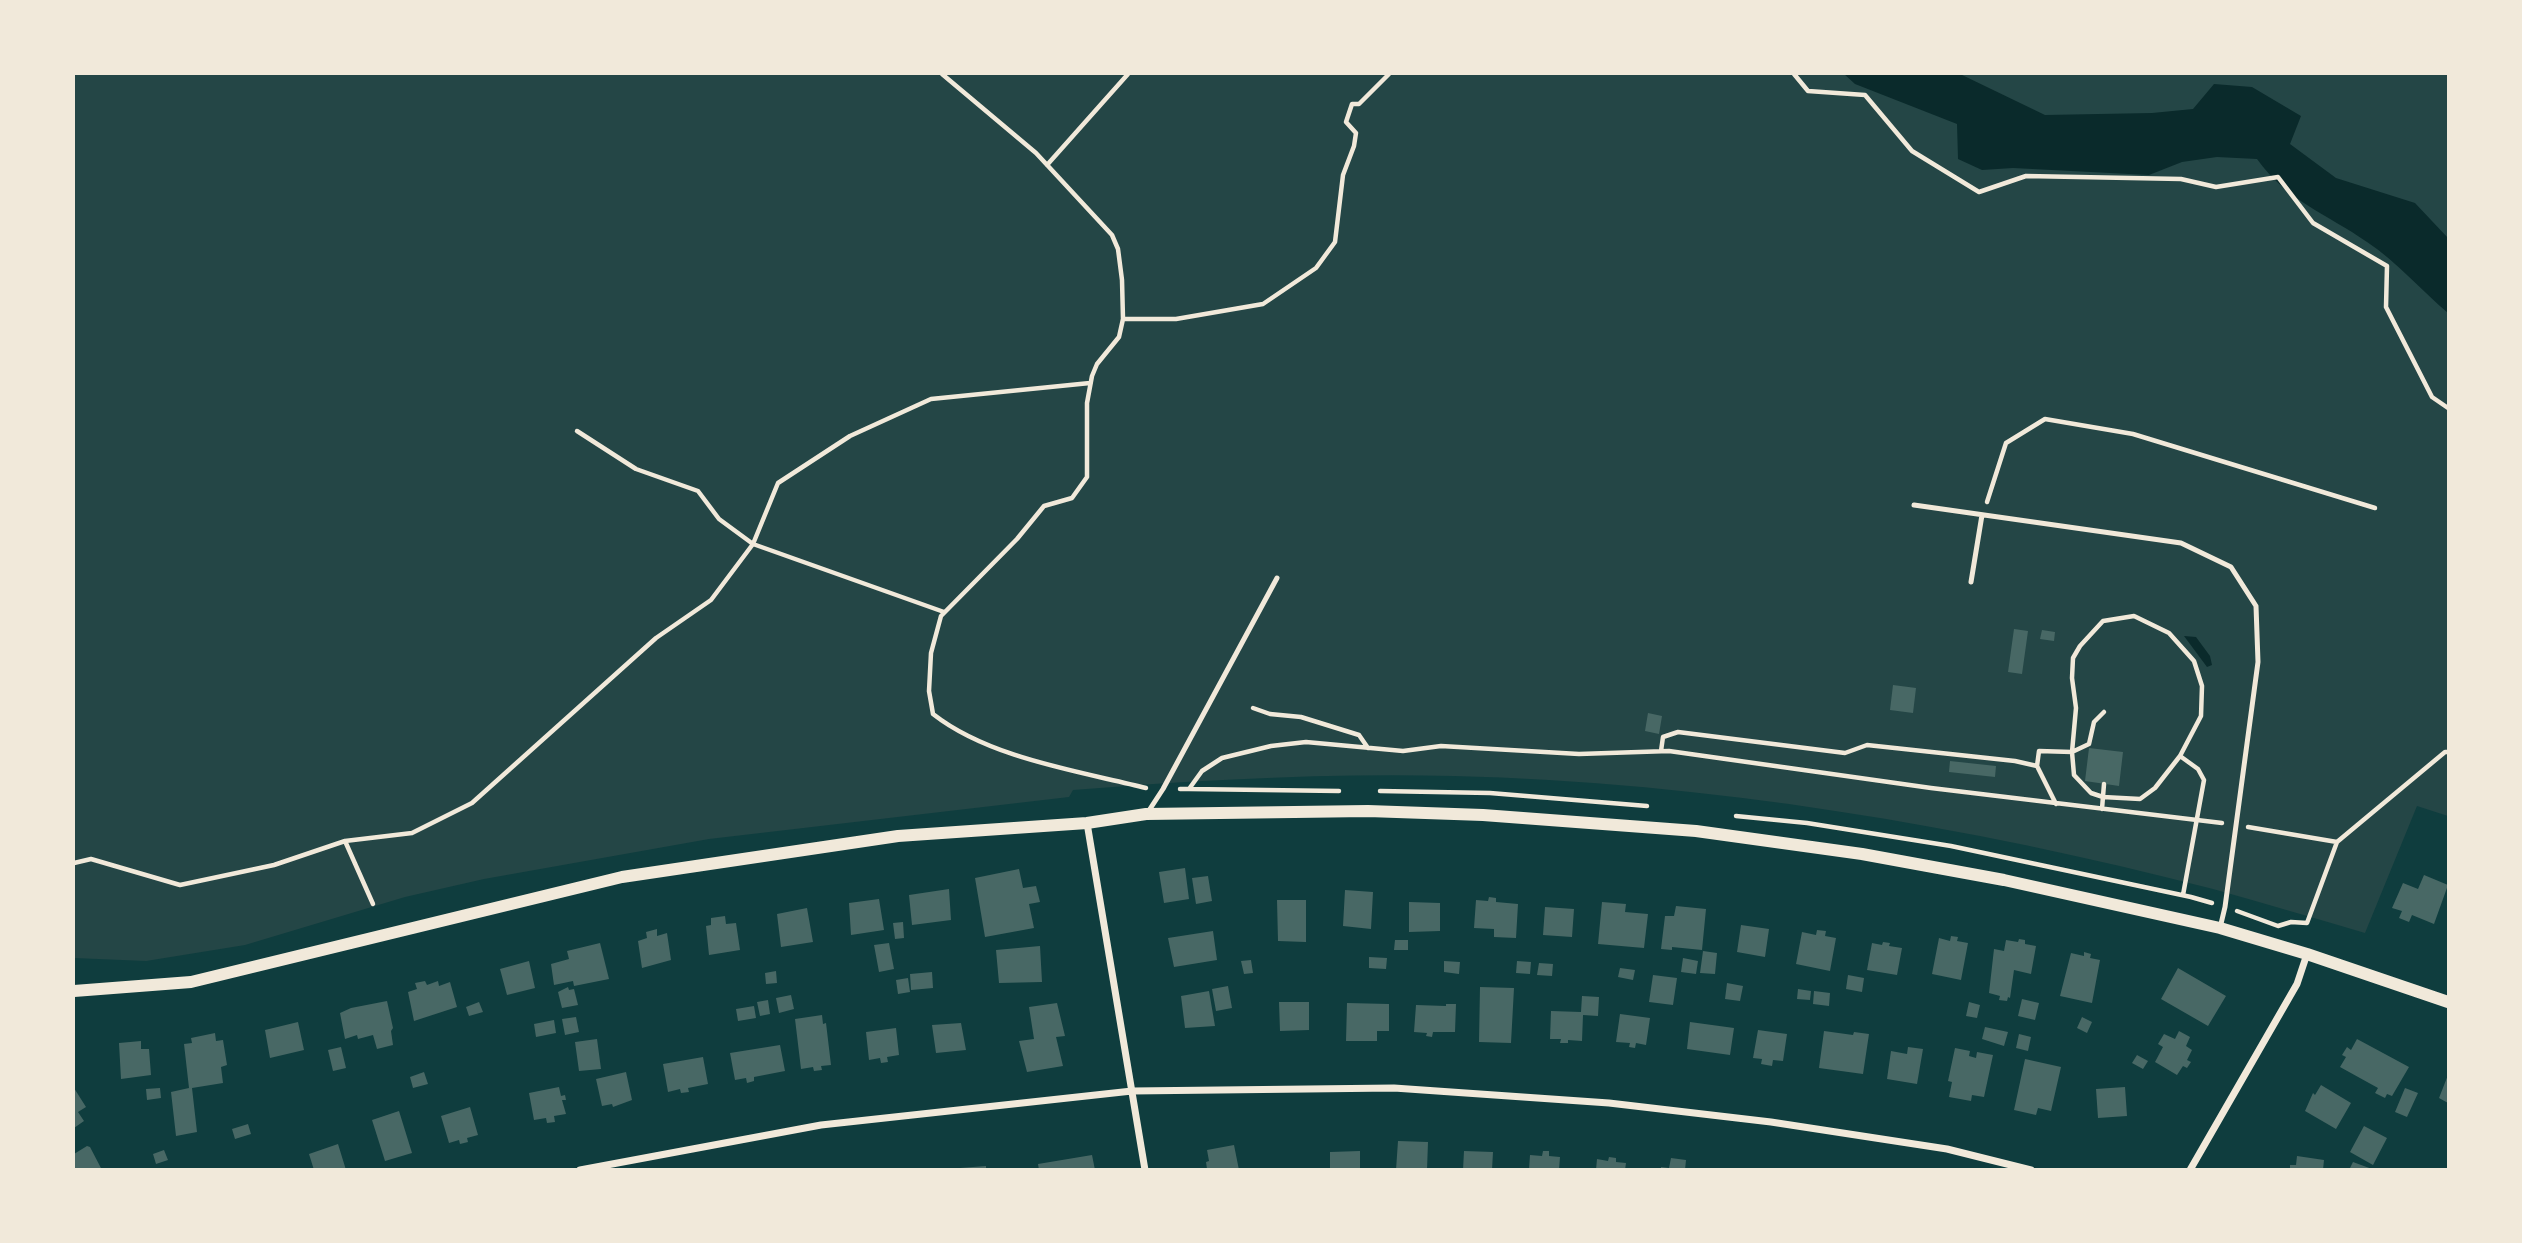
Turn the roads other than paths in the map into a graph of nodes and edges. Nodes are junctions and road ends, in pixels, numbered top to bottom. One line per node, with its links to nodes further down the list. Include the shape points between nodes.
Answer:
1 (1914, 505): 2 (lane)
2 (1982, 515): 4 (lane); 7 (lane, via 2181,543 2231,567 2256,606 2258,662)
3 (1278, 578): 5 (lane)
4 (1971, 582)
5 (1146, 814): 6 (street); 7 (street, via 1368,811 1696,831 2004,880)
6 (1087, 823): 9 (street, via 898,836 622,877 191,982); 11 (street)
7 (2220, 928): 8 (street)
8 (2307, 954): 10 (street); 15 (street, via 2297,984)
9 (74, 992)
10 (2448, 1002)
11 (1132, 1091): 12 (street, via 821,1125); 13 (street); 14 (street, via 1394,1088 1609,1103 1947,1149)
12 (580, 1170)
13 (1144, 1170)
14 (2031, 1170)
15 (2190, 1170)

